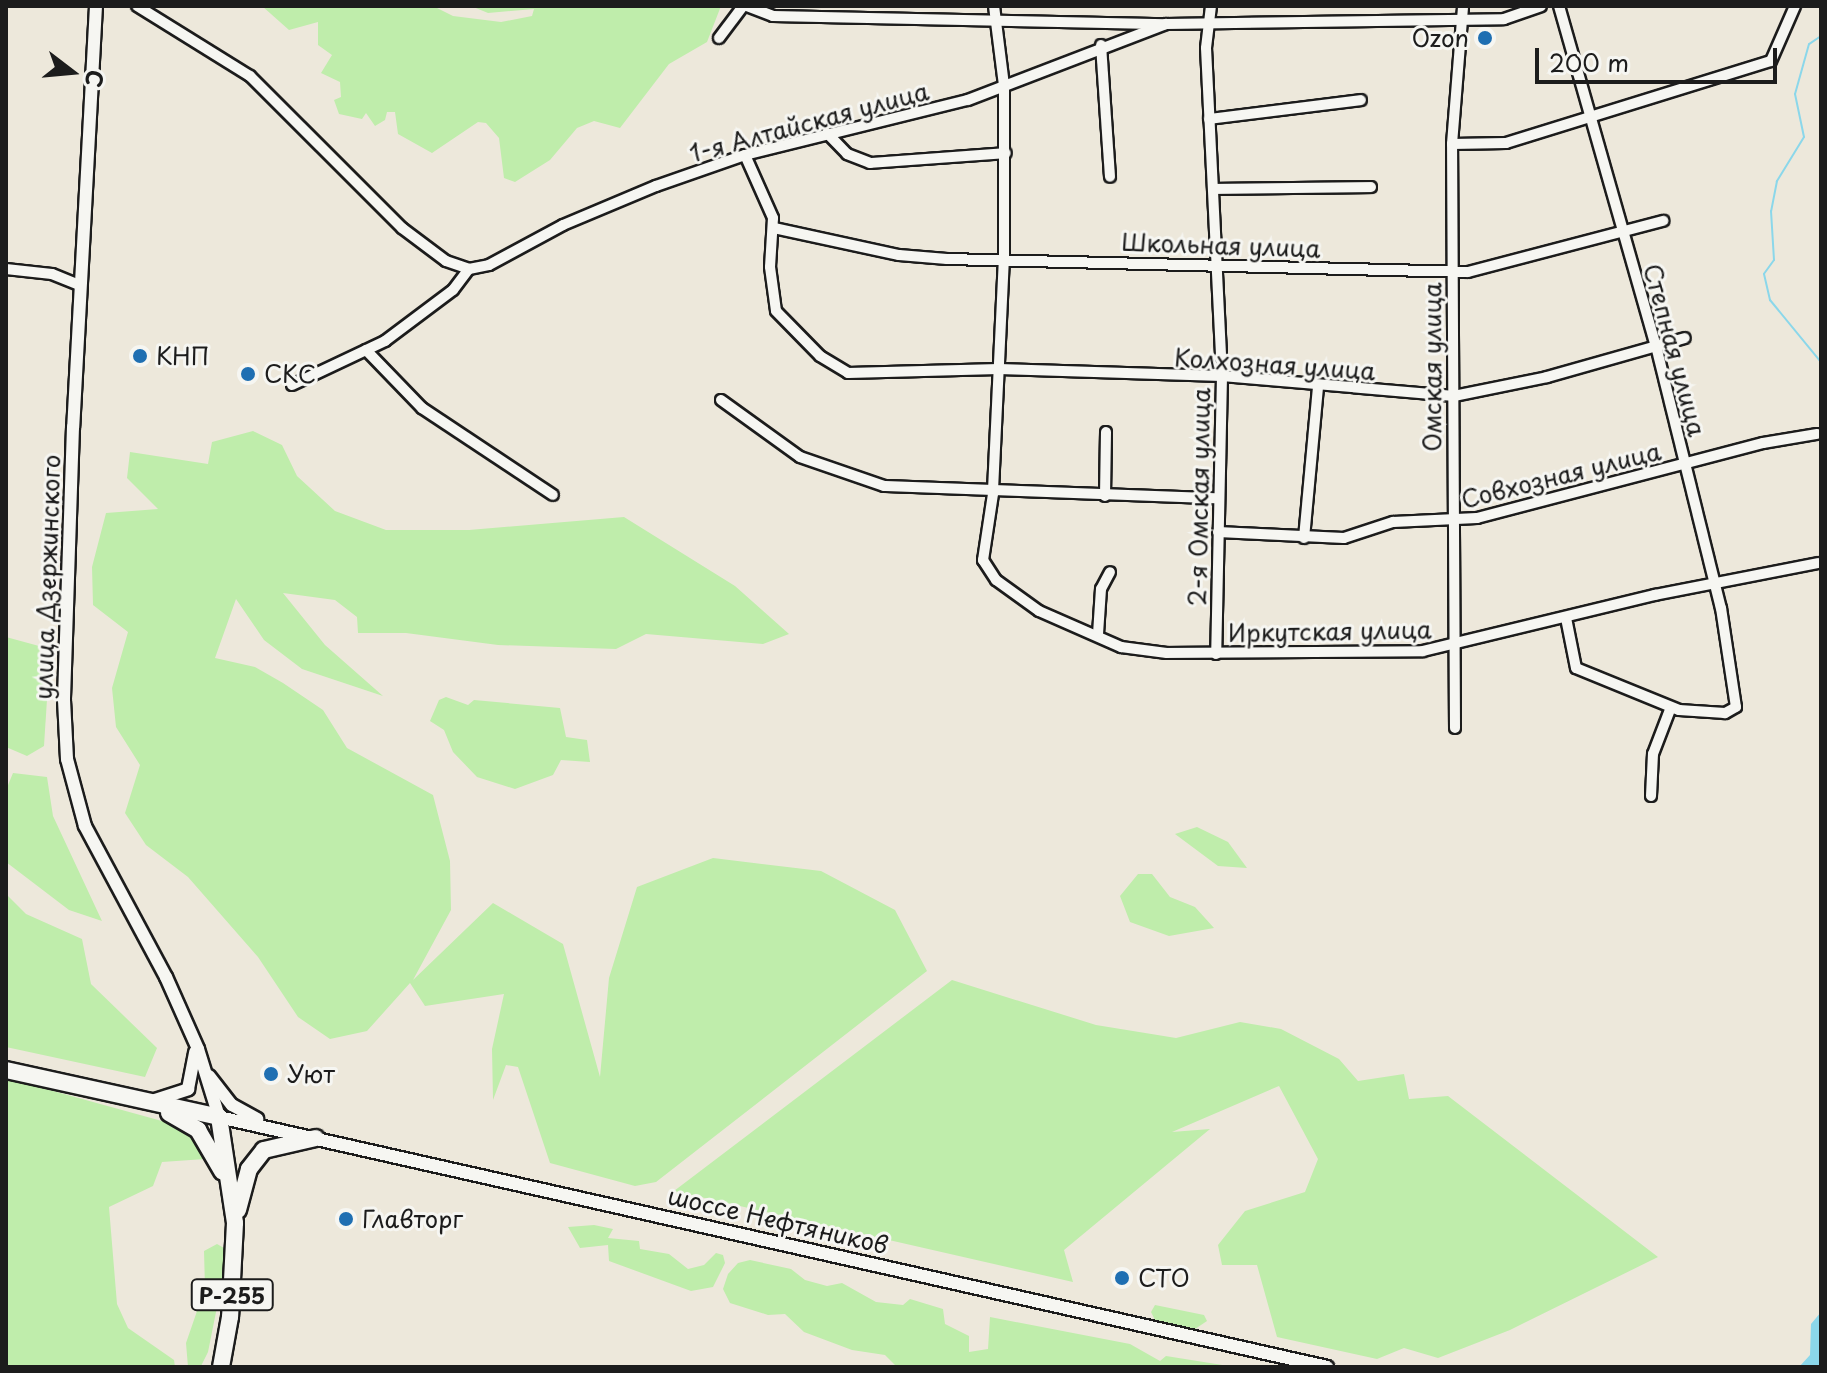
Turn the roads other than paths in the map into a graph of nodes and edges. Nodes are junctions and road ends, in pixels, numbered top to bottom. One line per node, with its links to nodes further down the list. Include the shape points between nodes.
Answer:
1 (96, 6): 35 (main road, улица Дзержинского)
2 (137, 6): 33 (street, via 250,76 402,228 446,261)
3 (745, 6): 11 (street, via 773,16); 14 (street)
4 (994, 6): 11 (street)
5 (1211, 6): 12 (street, 2-я Омская улица)
6 (1463, 6): 10 (street, Омская улица)
7 (1541, 6): 10 (street, via 1511,18)
8 (1559, 6): 18 (street, Степная улица)
9 (1795, 6): 18 (street, via 1775,58 1726,78)
10 (1461, 21): 12 (street); 21 (street, Омская улица)
11 (995, 22): 13 (street); 16 (street)
12 (1211, 23): 13 (street); 19 (street, 2-я Омская улица, via 1206,48)
13 (1166, 24): 15 (street, 1-я Алтайская улица)
14 (719, 38)
15 (1101, 45): 16 (street, 1-я Алтайская улица); 24 (street)
16 (1004, 85): 20 (street, 1-я Алтайская улица, via 952,105); 22 (street)
17 (1361, 100): 19 (street)
18 (1588, 115): 21 (street, via 1506,143); 29 (street, Степная улица)
19 (1209, 119): 26 (street, 2-я Омская улица)
20 (827, 133): 22 (street, via 847,154 870,163); 23 (street, 1-я Алтайская улица)
21 (1452, 144): 34 (street, Омская улица)
22 (1006, 153): 30 (street)
23 (745, 155): 28 (street, via 768,200); 33 (street, 1-я Алтайская улица, via 618,200 489,265)
24 (1110, 177)
25 (1371, 187): 26 (street)
26 (1215, 189): 31 (street, 2-я Омская улица)
27 (1663, 221): 29 (street, Школьная улица)
28 (774, 228): 30 (street, Школьная улица, via 899,255); 39 (street, Колхозная улица, via 770,267 776,311 837,369)
29 (1622, 229): 34 (street, Школьная улица, via 1476,271); 37 (street, Степная улица)
30 (1004, 257): 31 (street, Школьная улица); 39 (street)
31 (1219, 266): 34 (street, Школьная улица); 40 (street, 2-я Омская улица)
32 (6, 269): 35 (street, via 52,274)
33 (469, 269): 38 (street, 1-я Алтайская улица, via 453,290)
34 (1452, 272): 43 (street, Омская улица)
35 (81, 286): 65 (main road, улица Дзержинского, via 65,684 67,759 85,826)
36 (1685, 338): 37 (street, Колхозная улица)
37 (1656, 346): 43 (street, Колхозная улица); 47 (street, Степная улица)
38 (366, 350): 41 (street, 1-я Алтайская улица); 49 (street, via 422,408)
39 (999, 369): 40 (street, Колхозная улица); 48 (street)
40 (1222, 376): 42 (street, Колхозная улица); 51 (street, 2-я Омская улица)
41 (292, 385)
42 (1318, 386): 43 (street, Колхозная улица); 54 (street)
43 (1454, 396): 52 (street, Омская улица)
44 (721, 400): 48 (street, via 800,457 884,486)
45 (1106, 432): 50 (street)
46 (1817, 434): 47 (street, Совхозная улица)
47 (1685, 466): 52 (street, Совхозная улица); 57 (street, Степная улица)
48 (993, 494): 50 (street); 59 (street, Иркутская улица, via 983,560 996,580 1039,611)
49 (553, 495)
50 (1105, 496): 51 (street)
51 (1217, 498): 53 (street, 2-я Омская улица)
52 (1451, 522): 54 (street, Совхозная улица, via 1393,522 1344,538); 60 (street, Омская улица)
53 (1218, 532): 54 (street, Совхозная улица); 61 (street, 2-я Омская улица)
54 (1304, 538)
55 (1818, 563): 57 (street, Иркутская улица)
56 (1110, 572): 59 (street, via 1101,589)
57 (1714, 585): 58 (street, Иркутская улица); 62 (street, Степная улица, via 1736,679 1736,707 1725,713)
58 (1566, 618): 60 (street, Иркутская улица); 62 (street, via 1576,668)
59 (1098, 634): 61 (street, Иркутская улица, via 1127,648)
60 (1454, 646): 61 (street, Иркутская улица); 63 (street, Омская улица)
61 (1216, 654)
62 (1671, 707): 64 (street, via 1653,754)
63 (1455, 728)
64 (1651, 796)
65 (196, 1045): 66 (main road, улица Дзержинского); 68 (main road, via 188,1089 175,1097)
66 (203, 1068): 69 (main road, улица Дзержинского); 70 (main road, via 243,1114)
67 (6, 1070): 68 (highway)
68 (142, 1101): 69 (highway); 72 (highway, via 198,1130)
69 (219, 1117): 70 (main road, шоссе Нефтяников); 72 (highway, Р-255)
70 (297, 1134): 71 (main road, шоссе Нефтяников)
71 (316, 1138): 73 (highway, via 274,1146 256,1159 244,1181); 75 (main road, шоссе Нефтяников)
72 (232, 1194): 73 (highway, Р-255)
73 (235, 1223): 74 (highway, Р-255, via 230,1317)
74 (221, 1367)
75 (1327, 1367)

